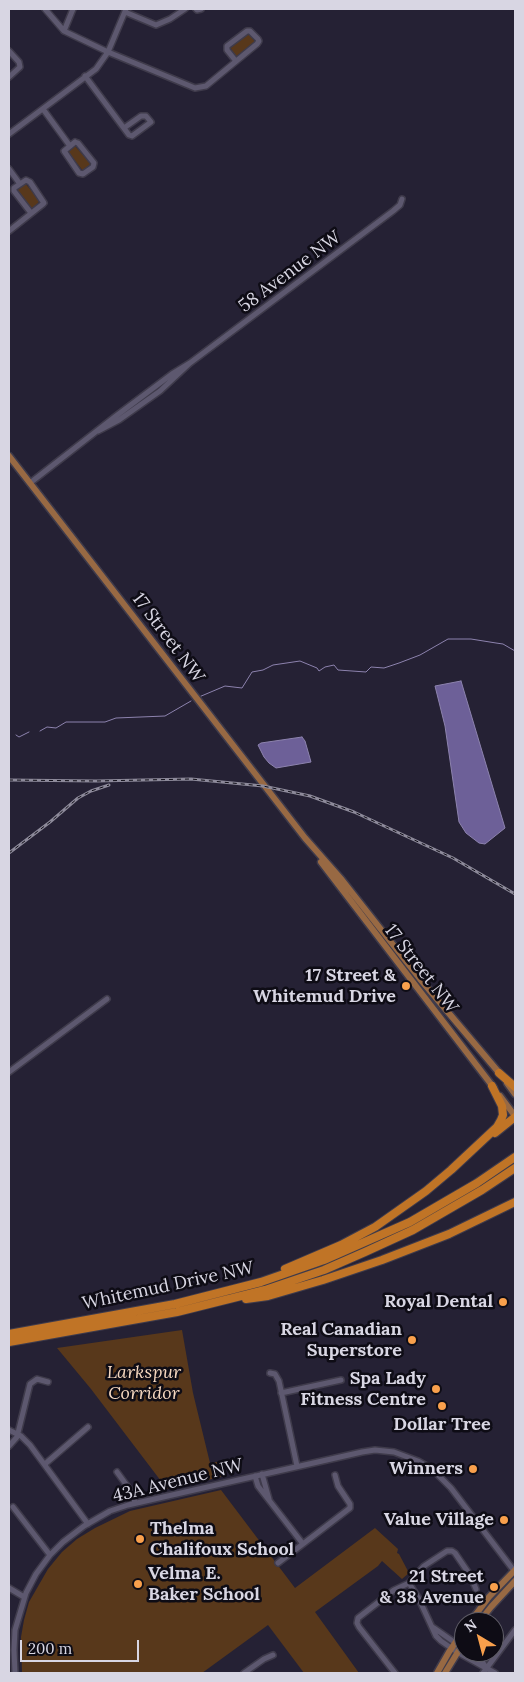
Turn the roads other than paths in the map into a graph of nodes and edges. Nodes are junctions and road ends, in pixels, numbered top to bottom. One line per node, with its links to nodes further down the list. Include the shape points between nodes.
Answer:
1 (54, 9): 7 (street)
2 (73, 9): 8 (street)
3 (185, 9): 6 (street, via 156,25)
4 (196, 9): 5 (street)
5 (201, 9)
6 (126, 10): 10 (street)
7 (46, 11): 8 (street)
8 (64, 31): 10 (street)
9 (9, 51): 13 (street, via 20,67)
10 (108, 52): 11 (street, via 195,88 206,86); 12 (street)
11 (235, 60): 11 (street, via 259,42 250,31 227,46)
12 (85, 76): 14 (street); 15 (street)
13 (9, 78)
14 (43, 109): 16 (street); 17 (street)
15 (124, 128): 15 (street, via 132,136 151,122 146,116 141,116)
16 (9, 134)
17 (70, 146): 17 (street, via 65,154 80,173 93,167 94,163 78,143)
18 (9, 169): 19 (street)
19 (20, 184): 21 (street, via 14,190); 21 (street, via 26,180 30,182 44,201)
20 (402, 199): 24 (street, 58 Avenue NW, via 393,211 190,363 160,391 98,431)
21 (31, 214): 22 (street)
22 (9, 230)
23 (9, 456): 24 (main road, 17 Street NW)
24 (30, 483): 25 (main road, 17 Street NW)
25 (305, 838): 28 (main road, 17 Street NW); 29 (main road, 17 Street NW)
26 (107, 998): 27 (street)
27 (9, 1072)
28 (499, 1073): 30 (highway); 31 (main road, 17 Street NW)
29 (492, 1086): 32 (main road, 17 Street NW); 35 (highway, via 502,1106 501,1120)
30 (515, 1087)
31 (515, 1094)
32 (515, 1117): 35 (highway)
33 (515, 1157): 37 (highway, Whitemud Drive NW, via 410,1222 324,1260)
34 (515, 1168): 38 (highway, Whitemud Drive NW, via 448,1210 365,1252 265,1290)
35 (451, 1170): 37 (highway, via 426,1192 375,1227)
36 (515, 1202): 38 (highway, via 420,1246 323,1280 268,1296)
37 (261, 1282): 39 (highway, Whitemud Drive NW, via 175,1304)
38 (207, 1305): 40 (highway, Whitemud Drive NW)
39 (9, 1334)
40 (9, 1342)
41 (270, 1373): 44 (street, via 276,1375)
42 (341, 1380): 44 (street)
43 (48, 1382): 47 (street, via 37,1380 30,1384)
44 (281, 1393): 50 (street)
45 (88, 1427): 49 (street)
46 (9, 1430): 47 (street)
47 (17, 1434): 48 (street); 49 (street)
48 (9, 1446)
49 (45, 1464): 58 (street)
50 (298, 1466): 52 (street, 43A Avenue NW); 62 (street, 43A Avenue NW, via 375,1450 394,1452 418,1461 450,1488)
51 (117, 1472): 56 (street, via 132,1492)
52 (262, 1474): 54 (street, 43A Avenue NW); 55 (street)
53 (334, 1475): 59 (street, via 351,1506)
54 (255, 1476): 55 (street, via 258,1486); 56 (street, 43A Avenue NW)
55 (269, 1499): 59 (street)
56 (135, 1503): 58 (street, 43A Avenue NW, via 116,1508)
57 (13, 1507): 60 (street)
58 (88, 1524): 60 (street, 43A Avenue NW)
59 (303, 1544): 61 (street)
60 (50, 1555): 67 (street, 43A Avenue NW)
61 (278, 1563)
62 (515, 1571): 68 (main road)
63 (515, 1581): 69 (main road)
64 (409, 1583): 66 (street, via 428,1563 449,1550 468,1571); 71 (street, via 433,1628); 79 (street, via 394,1590 357,1620)
65 (9, 1588): 67 (street)
66 (476, 1589)
67 (24, 1597): 77 (street, 43A Avenue NW, via 14,1637)
68 (478, 1612)
69 (486, 1612)
70 (515, 1630): 76 (street)
71 (454, 1643)
72 (454, 1653): 80 (main road)
73 (273, 1655): 78 (street)
74 (454, 1656): 81 (main road)
75 (475, 1662): 76 (street)
76 (485, 1671): 82 (street)
77 (15, 1673)
78 (244, 1673)
79 (395, 1673)
80 (437, 1673)
81 (445, 1673)
82 (495, 1673)

